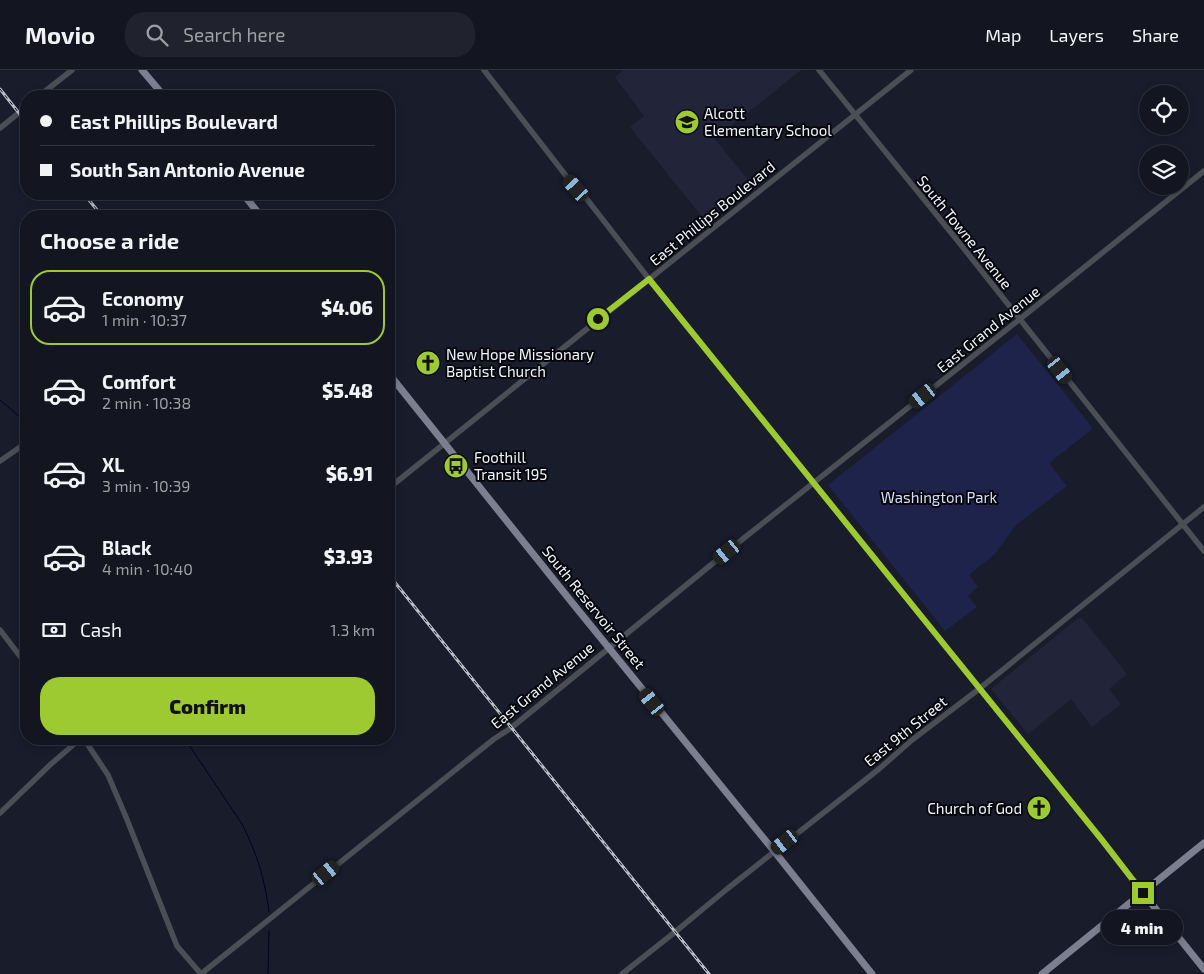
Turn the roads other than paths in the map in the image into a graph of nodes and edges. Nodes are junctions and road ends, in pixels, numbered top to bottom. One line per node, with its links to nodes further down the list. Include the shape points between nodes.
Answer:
1 (72, 70): 6 (street)
2 (142, 70): 7 (main road)
3 (819, 70): 9 (street, South Towne Avenue)
4 (910, 70): 9 (street, East Phillips Boulevard)
5 (488, 71): 14 (street)
6 (47, 90)
7 (159, 90)
8 (20, 112): 10 (street)
9 (854, 115): 14 (street, East Phillips Boulevard); 15 (street, South Towne Avenue)
10 (0, 128)
11 (1204, 171): 15 (street, East Grand Avenue)
12 (248, 200): 13 (main road)
13 (256, 210)
14 (649, 279): 17 (street, East Phillips Boulevard); 21 (street)
15 (1020, 320): 21 (street, East Grand Avenue); 23 (street, South Towne Avenue)
16 (395, 382): 17 (main road, South Reservoir Street)
17 (444, 443): 20 (street, East Phillips Boulevard); 26 (main road, South Reservoir Street)
18 (20, 447): 19 (street)
19 (0, 462)
20 (395, 483)
21 (813, 484): 26 (street, East Grand Avenue); 28 (street)
22 (1204, 507): 23 (street, East 9th Street)
23 (1182, 524): 24 (street, South Towne Avenue); 28 (street, East 9th Street)
24 (1204, 551)
25 (0, 630): 27 (street)
26 (608, 648): 33 (main road, South Reservoir Street); 36 (street, East Grand Avenue)
27 (20, 656)
28 (979, 689): 33 (street, East 9th Street); 34 (street)
29 (73, 745): 31 (street)
30 (88, 745): 36 (street, via 108,774 176,946)
31 (0, 813)
32 (1204, 843): 34 (main road)
33 (774, 851): 37 (street, East 9th Street); 38 (main road, South Reservoir Street)
34 (1143, 893): 35 (main road); 39 (main road)
35 (1204, 969)
36 (201, 974)
37 (622, 974)
38 (872, 974)
39 (1042, 974)

